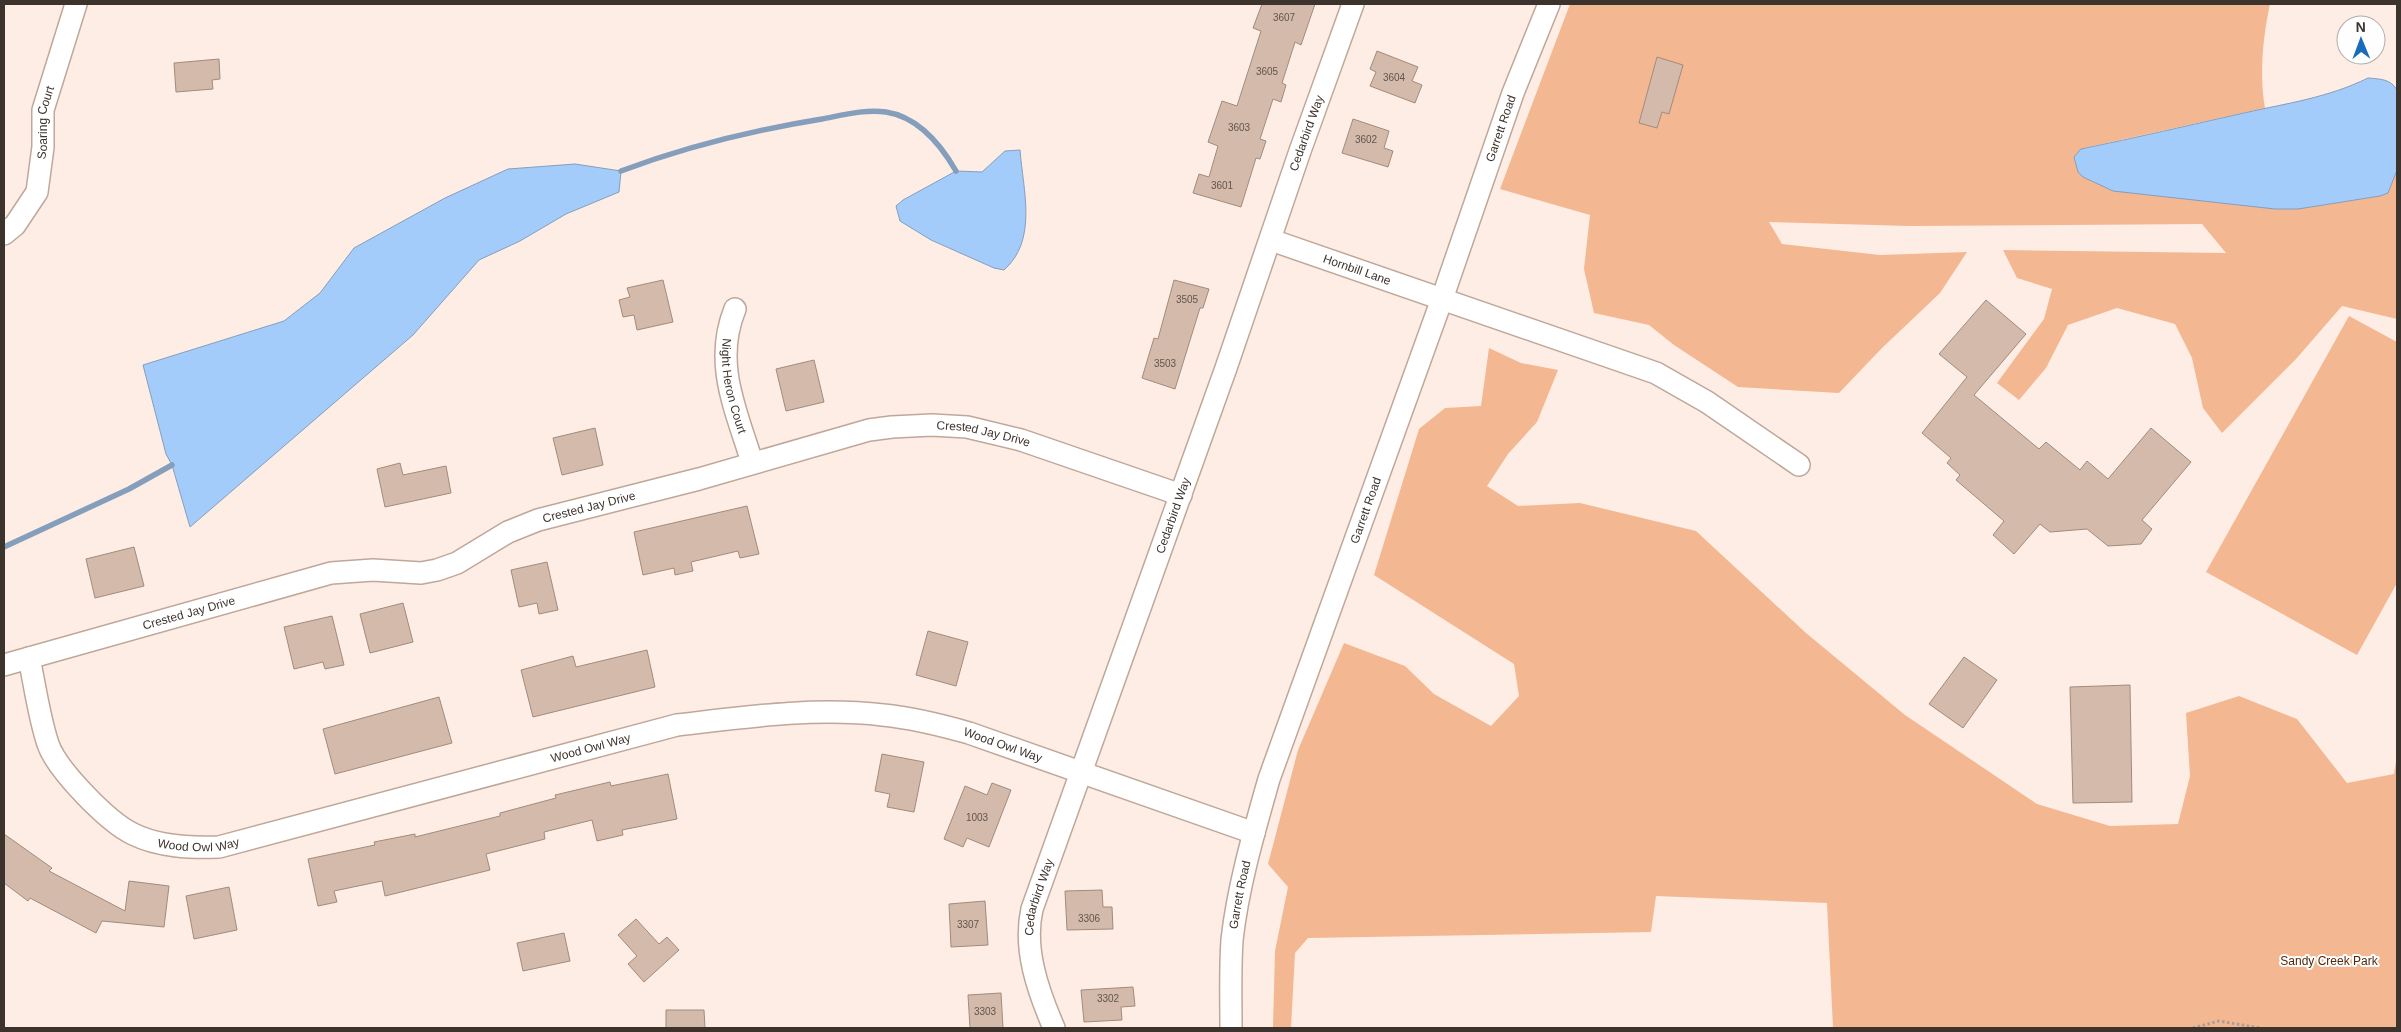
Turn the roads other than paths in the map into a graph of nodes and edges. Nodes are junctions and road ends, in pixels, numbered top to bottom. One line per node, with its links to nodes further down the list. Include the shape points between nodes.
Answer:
1 (76, 4): 4 (street, Soaring Court, via 43,110 43,147 37,192 15,225)
2 (1353, 4): 5 (street, Cedarbird Way)
3 (1549, 4): 6 (street, Garrett Road, via 1513,93)
4 (4, 234)
5 (1271, 240): 6 (street, Hornbill Lane); 10 (street, Cedarbird Way)
6 (1442, 299): 9 (street, Hornbill Lane, via 1656,373 1707,402); 14 (street, Garrett Road, via 1269,780)
7 (735, 309): 8 (street, Night Heron Court, via 727,329 724,350 727,380)
8 (752, 462): 10 (street, Crested Jay Drive, via 869,430 912,425 967,427 1021,440); 11 (street, Crested Jay Drive, via 699,479 538,520 508,532 457,563 437,570 420,573 373,570 330,573)
9 (1800, 465)
10 (1181, 495): 13 (street, Cedarbird Way)
11 (29, 658): 12 (street, Crested Jay Drive); 13 (street, Wood Owl Way, via 48,745 69,779 98,808 132,834 168,845 219,847 677,725 748,716 838,712 930,722)
12 (4, 665)
13 (1081, 773): 14 (street, Wood Owl Way); 15 (street, Cedarbird Way, via 1029,921 1028,936 1039,993)
14 (1254, 833): 16 (street, Garrett Road, via 1232,940)
15 (1054, 1028)
16 (1231, 1028)

